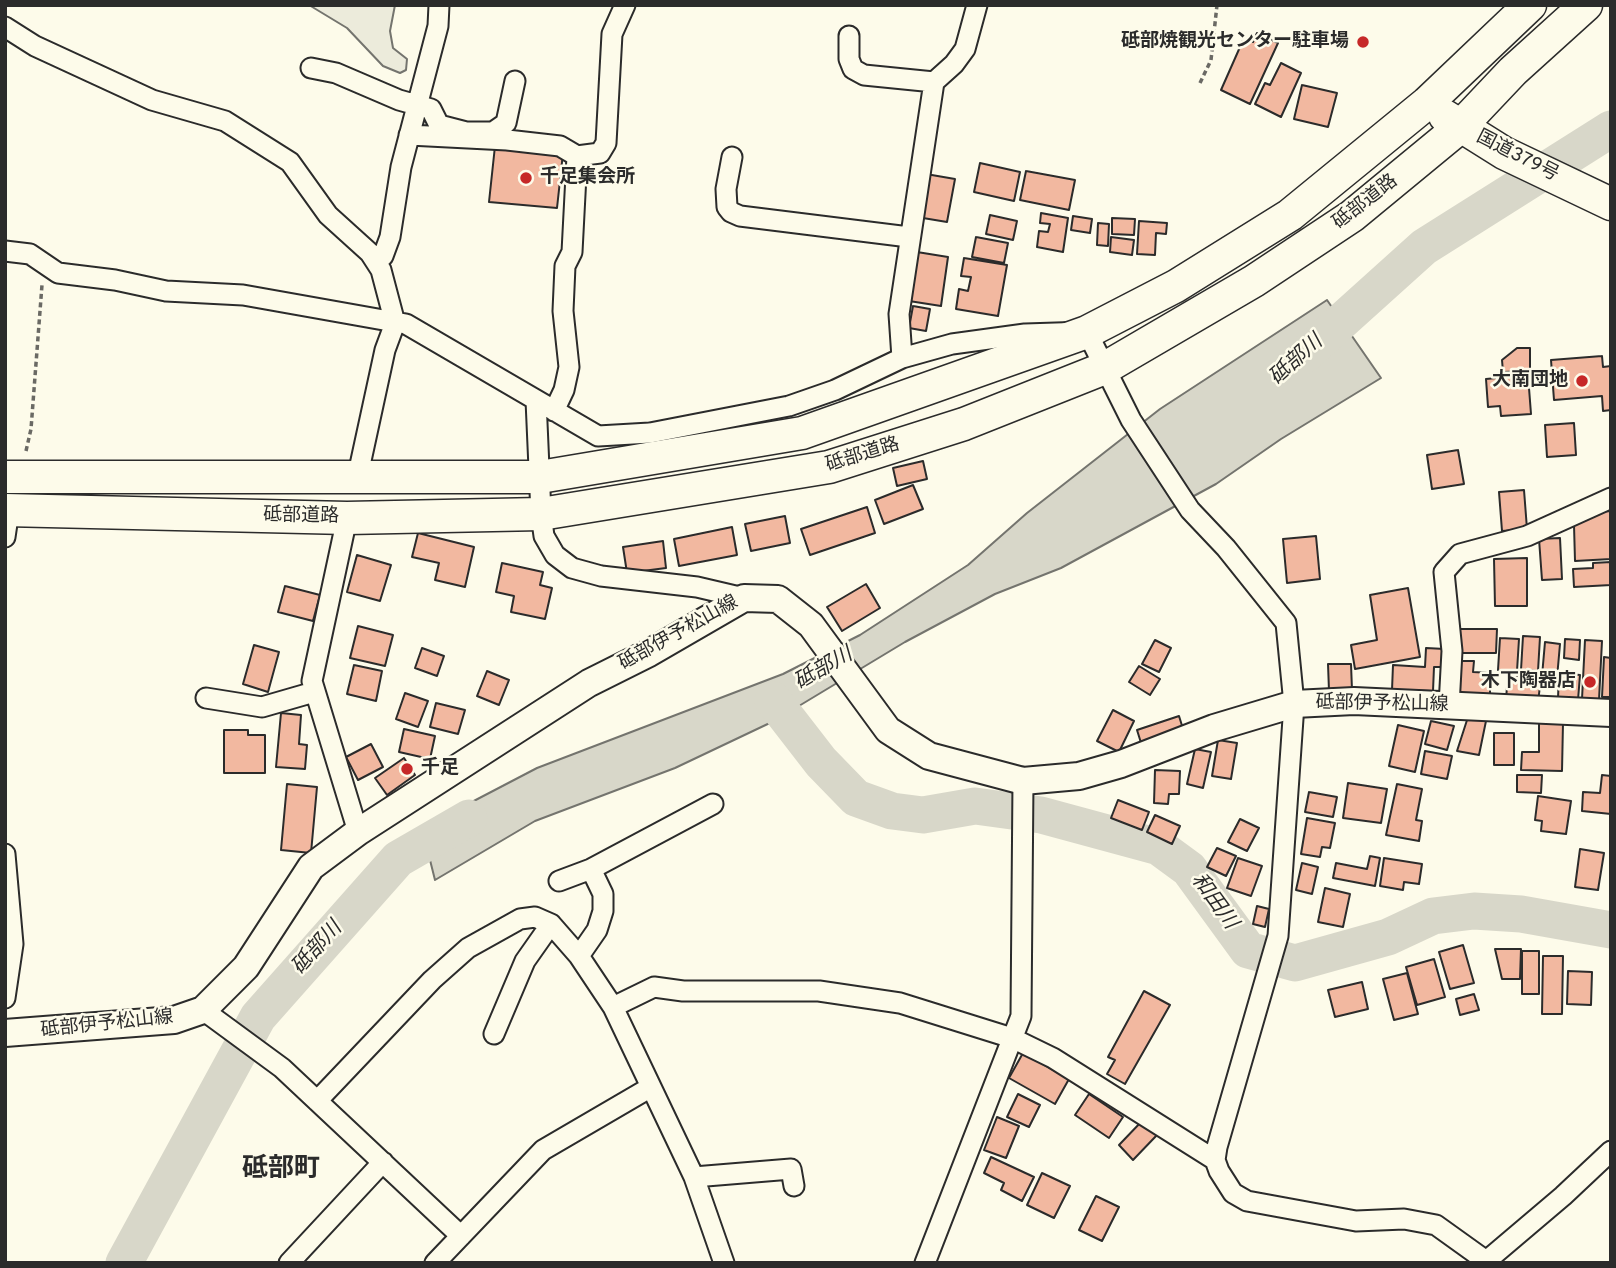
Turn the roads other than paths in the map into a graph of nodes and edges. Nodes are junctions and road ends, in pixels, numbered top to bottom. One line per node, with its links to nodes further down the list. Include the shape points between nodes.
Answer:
1 (439, 5): 12 (street)
2 (625, 5): 15 (street, via 612,34 606,143 600,153)
3 (977, 5): 10 (street, via 965,49)
4 (1530, 5): 11 (highway, 砥部道路)
5 (1586, 5): 13 (highway, 砥部道路)
6 (5, 27): 20 (street, via 35,46 152,100 225,121 289,162 328,215)
7 (849, 37): 10 (street, via 849,59 853,69 864,75)
8 (311, 68): 12 (street, via 336,73)
9 (515, 81): 12 (street, via 506,123 494,132 466,132 439,125 431,109)
10 (934, 82): 18 (street)
11 (1427, 103): 13 (highway, 国道379号); 22 (highway, 砥部道路, via 1290,215 1176,286)
12 (418, 106): 14 (street)
13 (1460, 127): 17 (highway, 国道379号); 24 (highway, 砥部道路, via 1352,216 1254,281)
14 (410, 135): 15 (street, via 547,144); 20 (street, via 390,236)
15 (577, 156): 26 (street, via 572,252 565,266 563,311 569,367)
16 (732, 157): 18 (street, via 726,190 731,212)
17 (1611, 204)
18 (909, 237): 23 (street, via 899,314)
19 (5, 251): 21 (street, via 30,254 58,273 166,291 243,295)
20 (377, 261): 21 (street)
21 (395, 323): 25 (street, via 406,324); 29 (street)
22 (1087, 332): 23 (street, via 952,344); 24 (street); 28 (highway, 砥部道路, via 802,433)
23 (902, 358): 26 (street, via 789,406 650,433 598,436)
24 (1105, 368): 31 (highway, 砥部道路, via 964,424 830,467); 37 (street, via 1131,420 1190,510 1286,623)
25 (536, 401): 26 (street); 28 (street)
26 (554, 411)
27 (13, 477): 29 (highway, 砥部道路)
28 (540, 477): 29 (highway, 砥部道路); 31 (street)
29 (357, 479)
30 (1611, 498): 38 (street, via 1527,536 1460,554 1444,572 1452,651)
31 (541, 514): 32 (highway, 砥部道路); 34 (street, via 544,536 555,555 572,568)
32 (347, 518): 33 (highway, 砥部道路); 35 (street)
33 (6, 519)
34 (744, 598): 40 (main road, 砥部伊予松山線, via 778,600 811,625 888,730 929,756); 42 (main road, 砥部伊予松山線, via 589,683)
35 (313, 692): 36 (street, via 262,707); 42 (street)
36 (206, 698)
37 (1294, 704): 38 (main road, 砥部伊予松山線, via 1354,701); 40 (main road, 砥部伊予松山線, via 1214,728 1121,764); 57 (street, via 1278,936)
38 (1449, 706): 39 (main road, 砥部伊予松山線)
39 (1611, 713)
40 (1023, 787): 53 (street, via 1021,1016)
41 (713, 804): 44 (street)
42 (358, 832): 50 (main road, 砥部伊予松山線, via 311,867 246,967)
43 (5, 854): 48 (street, via 13,944)
44 (591, 869): 45 (street); 47 (street, via 603,894 603,911 597,930)
45 (559, 881)
46 (551, 924): 47 (street); 52 (street, via 525,961); 55 (street, via 535,917 520,919 468,948)
47 (579, 956): 49 (street)
48 (5, 998)
49 (613, 1007): 53 (street, via 653,987 819,991 900,1003); 54 (street)
50 (204, 1010): 51 (main road, 砥部伊予松山線, via 174,1020); 55 (street, via 282,1068)
51 (5, 1034)
52 (494, 1034)
53 (1012, 1038): 57 (street, via 1053,1058); 66 (street)
54 (651, 1087): 59 (street); 61 (street, via 543,1150)
55 (317, 1101): 58 (street)
56 (1611, 1151): 62 (street)
57 (1215, 1160): 62 (street, via 1233,1193 1247,1201 1356,1221 1404,1219 1436,1225)
58 (383, 1162): 61 (street); 63 (street)
59 (694, 1177): 60 (street, via 790,1169); 65 (street)
60 (794, 1186)
61 (461, 1236): 64 (street)
62 (1487, 1262)
63 (289, 1263)
64 (435, 1263)
65 (724, 1263)
66 (925, 1263)

